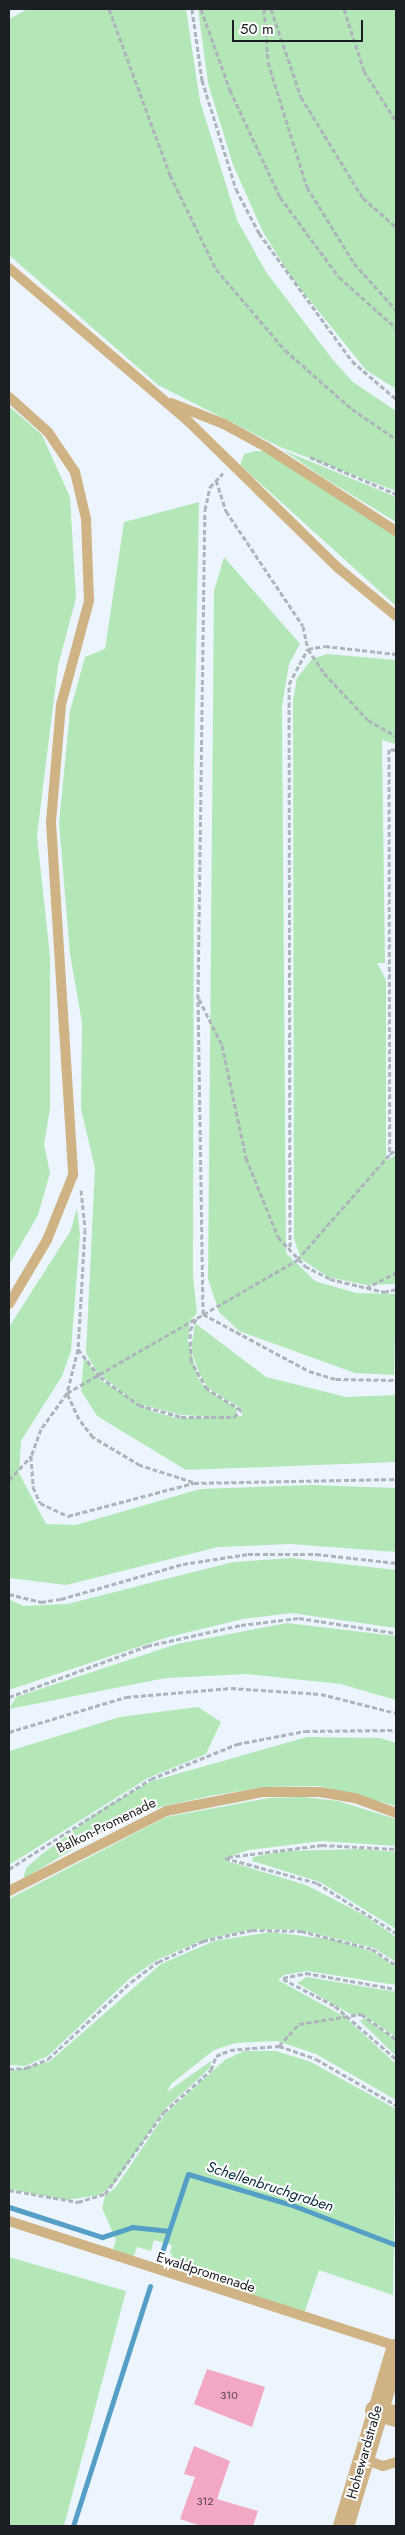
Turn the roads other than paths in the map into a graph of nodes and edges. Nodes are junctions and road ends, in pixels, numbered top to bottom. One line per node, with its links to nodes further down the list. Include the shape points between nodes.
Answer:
1 (9, 268): 3 (lane)
2 (9, 397): 6 (lane, via 48,432 75,472 86,519 89,601 61,705 51,822 73,1175 47,1240)
3 (161, 400): 4 (lane, via 224,424 266,447); 5 (lane, via 188,421 337,567)
4 (396, 531)
5 (396, 616)
6 (9, 1304)
7 (396, 1813): 8 (lane, Balkon-Promenade, via 355,1798 320,1792 264,1792 166,1811)
8 (9, 1891)
9 (9, 2221): 10 (lane, Ewaldpromenade)
10 (396, 2347): 11 (street, Hohewardstraße)
11 (375, 2410): 12 (street); 13 (street, Hohewardstraße)
12 (396, 2416)
13 (361, 2458): 14 (lane, via 383,2466); 15 (street, Hohewardstraße)
14 (396, 2462)
15 (344, 2526)

